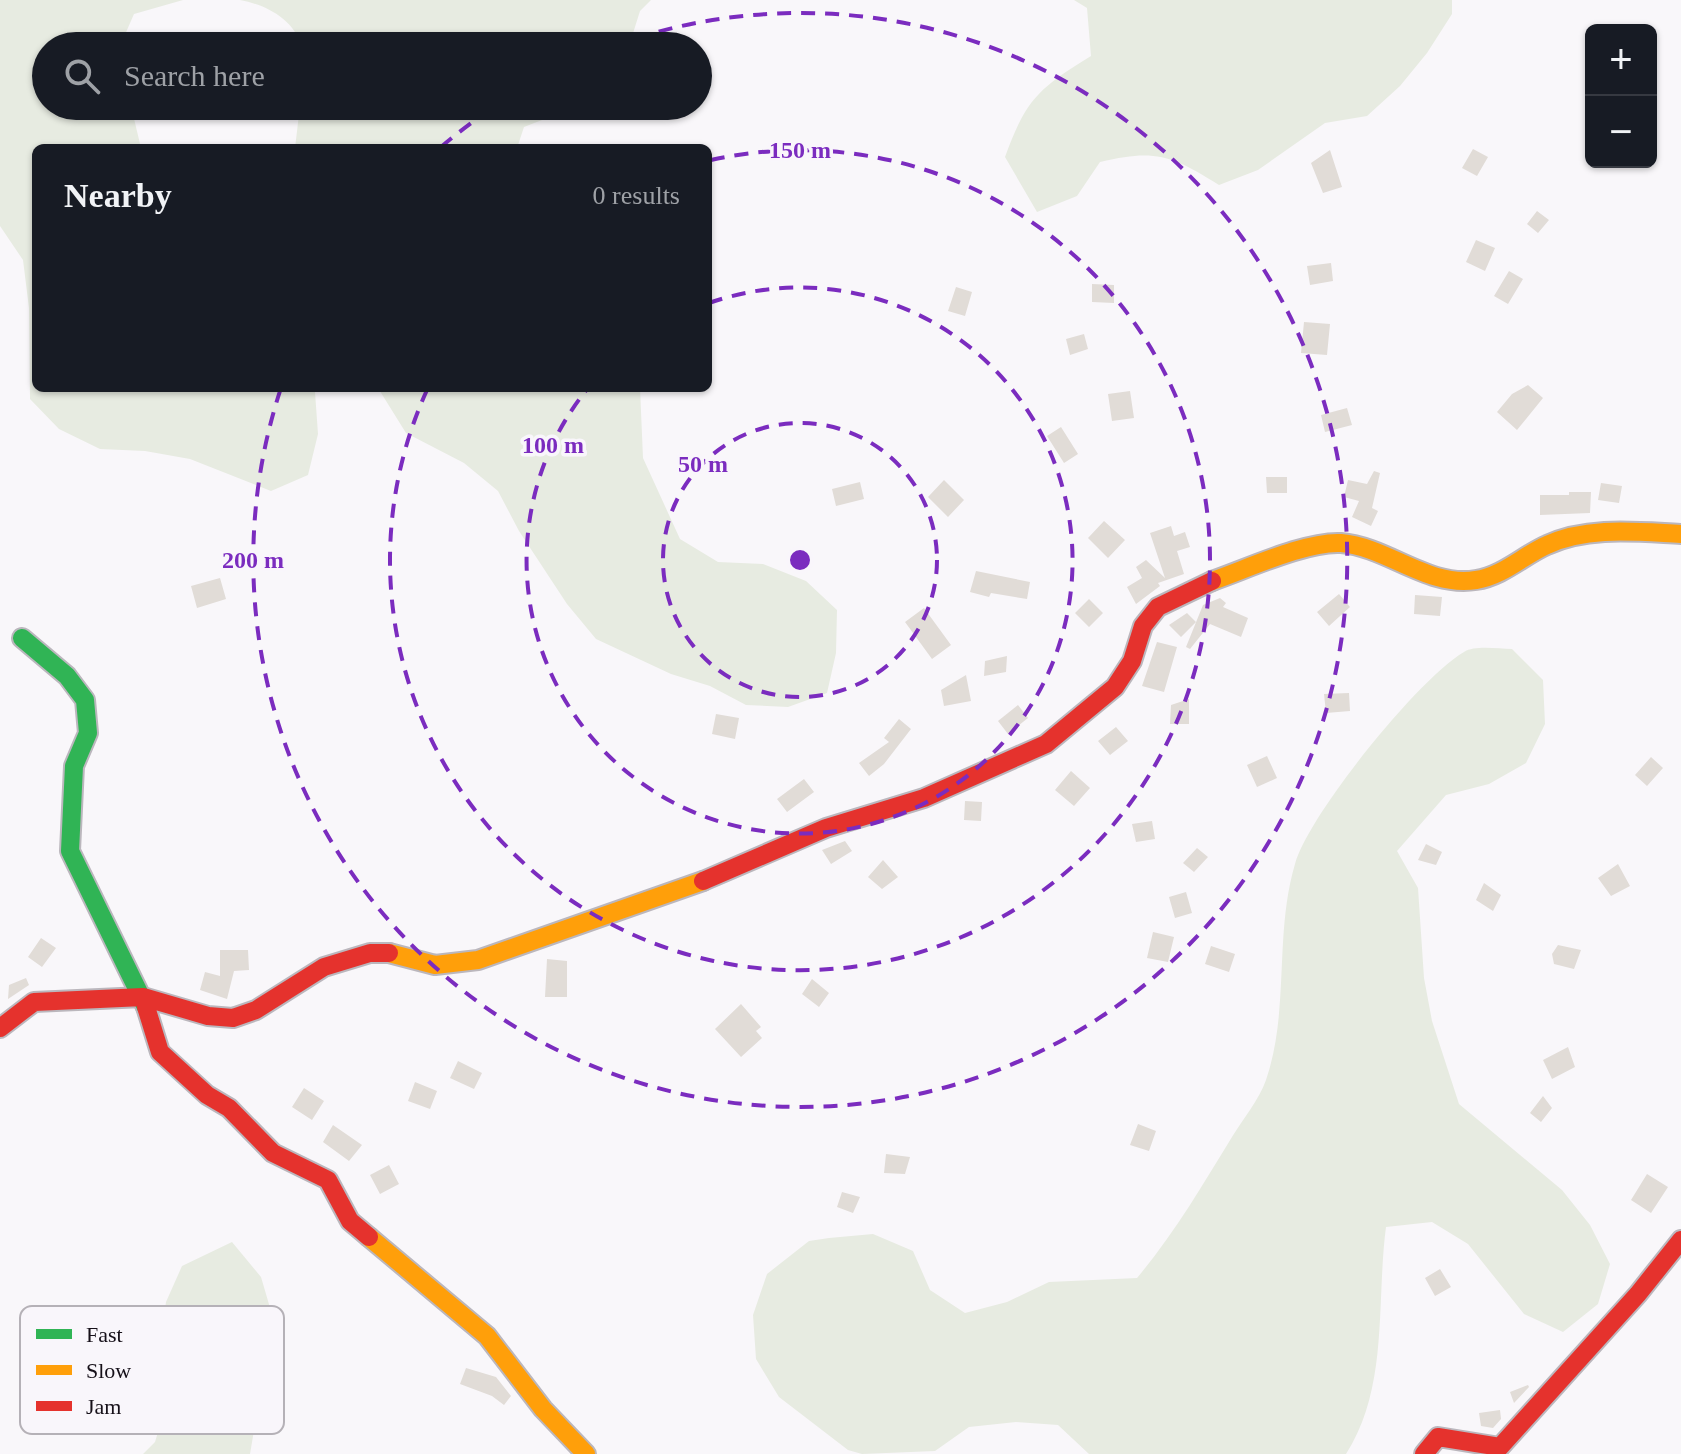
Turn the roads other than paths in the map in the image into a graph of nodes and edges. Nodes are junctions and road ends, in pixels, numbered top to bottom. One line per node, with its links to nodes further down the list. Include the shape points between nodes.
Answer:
1 (1681, 534): 3 (street, via 1601,531 1557,541 1468,582 1420,571 1344,541 1325,543 1213,581 1158,607 1143,626 1132,661 1115,687 1080,718 1046,744 924,798 826,828 721,874 478,960 435,965 370,953 324,967 256,1010 233,1018)
2 (22, 638): 3 (street, via 67,676 85,700 88,733 74,766 70,851)
3 (143, 997): 4 (street, via 34,1002); 6 (street, via 160,1052 229,1108 273,1153 328,1180 350,1221 487,1336 543,1409)
4 (0, 1028)
5 (1681, 1240): 7 (street, via 1500,1447 1438,1437)
6 (586, 1454)
7 (1424, 1454)

